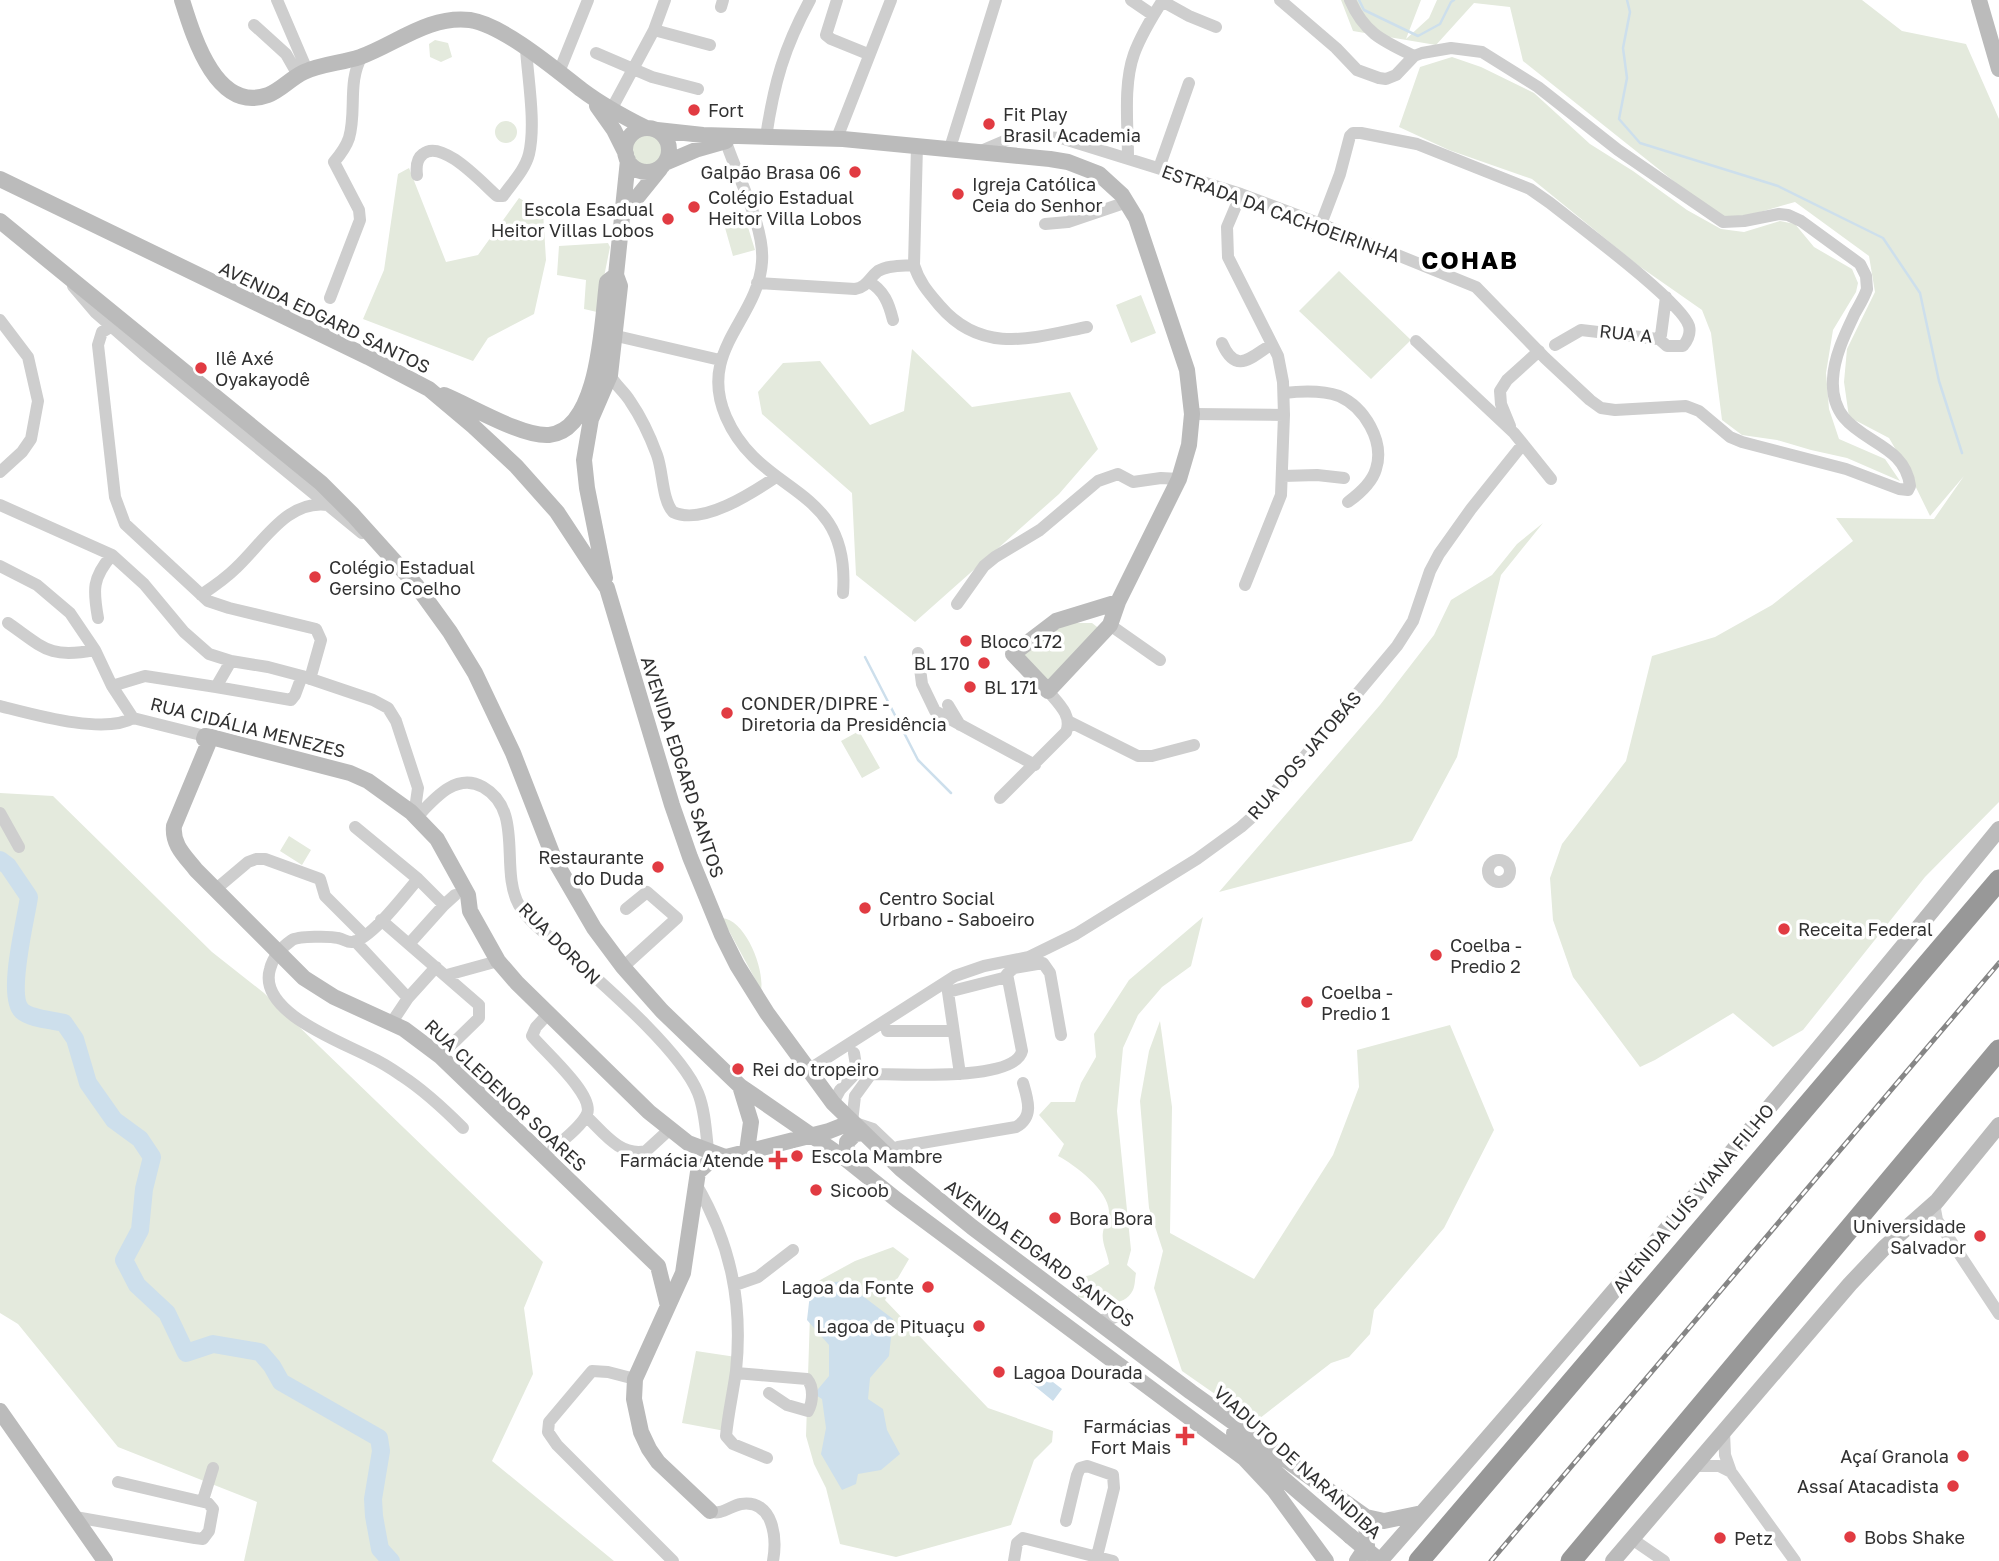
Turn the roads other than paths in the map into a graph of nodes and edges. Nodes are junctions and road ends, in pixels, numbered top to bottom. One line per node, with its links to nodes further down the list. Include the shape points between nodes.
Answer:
1 (182, 0): 27 (main road, via 214,76 231,91 267,95)
2 (277, 0): 27 (street)
3 (589, 0): 26 (street)
4 (665, 0): 17 (street)
5 (810, 0): 33 (street, via 782,59)
6 (837, 0): 21 (street, via 826,35)
7 (891, 0): 21 (street)
8 (996, 0): 37 (street)
9 (1131, 0): 14 (street)
10 (1280, 0): 23 (street, ESTRADA DA CACHOEIRINHA, via 1357,70 1386,79)
11 (1350, 0): 23 (street, via 1365,27)
12 (1979, 0): 25 (main road)
13 (1163, 1): 14 (street); 16 (street)
14 (1153, 15): 40 (street, via 1130,74)
15 (254, 25): 27 (street)
16 (1216, 27)
17 (654, 30): 18 (street); 24 (street)
18 (710, 45)
19 (526, 49): 22 (main road, via 485,24 459,20 422,28); 26 (main road); 43 (street, via 529,155 503,196 497,196 444,152 424,152 417,162)
20 (596, 53): 24 (street)
21 (869, 54): 34 (street)
22 (362, 56): 27 (main road); 56 (street, via 355,73 349,138 334,162 360,220)
23 (1414, 56): 67 (street, ESTRADA DA CACHOEIRINHA, via 1451,48 1482,52 1538,87 1618,150 1723,222 1788,215 1860,264 1867,289 1836,362 1834,395 1847,422 1890,452 1906,470 1910,486 1905,491 1846,469 1742,442 1686,406 1601,408)
24 (632, 69): 29 (street); 31 (street)
25 (1999, 69)
26 (559, 72): 30 (main road)
27 (303, 73)
28 (1189, 83): 42 (street)
29 (698, 89)
30 (584, 91): 31 (main road); 39 (main road, via 608,120)
31 (611, 110): 32 (main road)
32 (651, 129): 35 (main road); 39 (main road, via 632,134); 41 (main road, via 669,145)
33 (759, 136): 34 (main road); 35 (main road)
34 (837, 138): 36 (main road)
35 (725, 139): 41 (main road); 54 (street, via 761,244)
36 (917, 145): 37 (main road); 51 (street)
37 (950, 148): 38 (main road)
38 (981, 151): 40 (street, ESTRADA DA CACHOEIRINHA, via 1009,139 1042,135); 46 (main road, via 1085,168 1112,184)
39 (627, 157): 41 (main road, via 643,172); 47 (main road)
40 (1128, 158): 42 (street, ESTRADA DA CACHOEIRINHA)
41 (664, 165): 47 (main road)
42 (1159, 168): 45 (street, ESTRADA DA CACHOEIRINHA)
43 (417, 175)
44 (0, 179): 70 (main road, AVENIDA EDGARD SANTOS)
45 (1241, 194): 50 (street, ESTRADA DA CACHOEIRINHA); 65 (street, via 1227,227 1228,257)
46 (1127, 202): 49 (street, via 1068,222); 72 (main road, via 1184,360)
47 (622, 216): 61 (main road, via 616,275 620,286)
48 (0, 221): 52 (main road)
49 (1045, 224)
50 (1321, 224): 55 (street, via 1353,133 1417,144 1530,188); 67 (street, ESTRADA DA CACHOEIRINHA, via 1476,287)
51 (914, 265): 53 (street, via 883,269); 60 (street, via 944,312 986,336 1020,340)
52 (69, 276): 59 (street, via 78,294); 85 (main road, via 321,483)
53 (869, 282): 54 (street, via 855,289); 58 (street, via 885,296)
54 (757, 283): 68 (street)
55 (1667, 297): 62 (street, RUA A); 62 (street, via 1685,318 1688,340 1683,346 1667,346)
56 (330, 298)
57 (0, 320): 76 (street, via 28,357 38,401 27,446)
58 (893, 320)
59 (112, 326): 84 (street); 91 (street, via 102,332 99,345 117,507 125,524)
60 (1087, 327)
61 (608, 334): 68 (street); 69 (main road)
62 (1659, 339): 66 (street, RUA A, via 1581,330)
63 (1416, 341): 74 (street)
64 (1222, 343): 65 (street, via 1227,355 1238,362)
65 (1272, 344): 71 (street, via 1282,368)
66 (1555, 345)
67 (1539, 351): 74 (street, via 1500,391)
68 (720, 360): 78 (street, via 720,399 726,417 742,445)
69 (603, 374): 70 (main road, via 577,420 550,435 518,429); 78 (street, via 632,402 661,467 673,512 685,516 708,512); 89 (main road, via 584,460)
70 (429, 389): 89 (main road, AVENIDA EDGARD SANTOS, via 541,492)
71 (1284, 393): 73 (street); 82 (street, via 1337,396 1367,419 1378,464 1368,484)
72 (1192, 414): 73 (street); 80 (main road)
73 (1284, 415): 77 (street)
74 (1514, 433): 75 (street)
75 (1524, 444): 81 (street); 146 (street, RUA DOS JATOBÁS, via 1439,554 1402,639 1241,827 1076,934 1028,957 955,976)
76 (0, 472)
77 (1283, 476): 79 (street); 88 (street, via 1277,509)
78 (776, 477): 90 (street, via 812,504 834,529 843,556)
79 (1344, 478)
80 (1179, 479): 92 (main road); 93 (street, via 1133,482 1113,474 1098,481 1040,530 984,566)
81 (1551, 480)
82 (1348, 502)
83 (0, 505): 86 (street)
84 (328, 505): 85 (street); 91 (street, via 310,504 289,515 234,571)
85 (377, 543): 133 (main road, via 428,600 475,673 513,752 555,861 594,928)
86 (112, 555): 94 (street, via 95,580); 100 (street, via 197,645)
87 (0, 566): 97 (street, RUA CIDÁLIA MENEZES, via 55,598)
88 (1245, 585)
89 (607, 587): 146 (main road, AVENIDA EDGARD SANTOS, via 672,805 712,913 737,965)
90 (843, 593)
91 (201, 595): 101 (street, via 229,608 316,629 321,640)
92 (1118, 602): 96 (main road); 104 (main road, via 1056,621 1013,654)
93 (957, 604)
94 (99, 618)
95 (8, 623): 97 (street, via 49,652)
96 (1110, 625): 99 (street); 104 (main road)
97 (95, 650): 102 (street, RUA CIDÁLIA MENEZES)
98 (918, 653): 109 (street, via 922,684 934,711)
99 (1160, 660)
100 (230, 661): 101 (street); 103 (street)
101 (306, 678): 103 (street, via 291,700); 113 (street, via 388,708)
102 (112, 686): 103 (street, via 145,676); 107 (street, RUA CIDÁLIA MENEZES)
103 (216, 687)
104 (1048, 691): 108 (street)
105 (948, 705): 109 (street)
106 (0, 706): 107 (street, via 86,724 118,725)
107 (132, 718): 110 (street, RUA CIDÁLIA MENEZES)
108 (1070, 722): 111 (street, via 1138,756 1152,757); 112 (street, via 1063,737)
109 (960, 726): 112 (street)
110 (208, 736): 117 (main road, RUA CIDÁLIA MENEZES, via 350,773); 124 (main road, RUA CLEDENOR SOARES, via 174,826 174,838)
111 (1194, 745)
112 (1035, 765): 114 (street)
113 (418, 788): 115 (street); 117 (street)
114 (1000, 798)
115 (431, 802): 117 (street, RUA DORON); 164 (street, RUA DORON, via 459,782 470,782 501,804 519,905 684,1069 699,1095)
116 (0, 813): 120 (street)
117 (414, 815): 121 (main road, RUA CIDÁLIA MENEZES, via 437,839)
118 (355, 827): 122 (street)
119 (1999, 830): 193 (main road, AVENIDA LUÍS VIANA FILHO, via 1720,1168)
120 (19, 848)
121 (454, 873): 125 (main road, RUA CIDÁLIA MENEZES); 127 (main road, RUA CIDÁLIA MENEZES, via 468,895)
122 (418, 879): 125 (street); 128 (street)
123 (1999, 880): 207 (highway, AVENIDA LUÍS VIANA FILHO)
124 (216, 889): 129 (street, via 248,862 265,859 320,879 325,895); 131 (main road, RUA CLEDENOR SOARES)
125 (450, 900): 127 (main road, RUA CIDÁLIA MENEZES); 130 (street)
126 (626, 909): 133 (street, via 647,892 677,918)
127 (470, 911): 132 (main road, RUA CIDÁLIA MENEZES)
128 (381, 920): 129 (street); 130 (street)
129 (360, 938): 131 (street, via 351,943 331,936 301,936); 137 (street)
130 (409, 944): 134 (street)
131 (278, 953): 139 (main road, RUA CLEDENOR SOARES, via 318,989); 156 (street, via 268,974 278,1002 322,1034 404,1077)
132 (498, 961): 135 (street); 138 (main road, RUA CIDÁLIA MENEZES)
133 (625, 964): 151 (main road, via 662,1011)
134 (436, 967): 135 (street); 137 (street)
135 (447, 975): 145 (street, via 475,1000 481,1013)
136 (1007, 977): 141 (street, via 948,992); 142 (street, via 1014,968 1046,965); 149 (street, via 1021,1041 1020,1058 999,1069)
137 (408, 998): 139 (street)
138 (548, 1014): 154 (street, via 533,1036 580,1091 588,1107); 158 (main road, RUA CIDÁLIA MENEZES)
139 (392, 1022): 145 (main road, RUA CLEDENOR SOARES)
140 (887, 1031): 141 (street)
141 (953, 1031): 149 (street)
142 (1061, 1035)
143 (1999, 1050): 208 (highway)
144 (854, 1053): 147 (street)
145 (440, 1056): 174 (main road, RUA CLEDENOR SOARES)
146 (808, 1070): 153 (main road, AVENIDA EDGARD SANTOS)
147 (857, 1072): 148 (street); 153 (street)
148 (871, 1074): 149 (street); 157 (street, via 855,1096)
149 (960, 1074)
150 (1023, 1083): 165 (street, via 1028,1115 1022,1124)
151 (740, 1086): 152 (main road); 163 (main road)
152 (765, 1103): 159 (main road); 163 (main road, via 757,1120)
153 (833, 1103): 157 (main road, AVENIDA EDGARD SANTOS); 159 (main road, via 829,1123)
154 (586, 1116): 158 (street, via 616,1145 630,1151 646,1151); 162 (street)
155 (1999, 1125): 169 (main road)
156 (463, 1128)
157 (858, 1128): 159 (main road); 165 (main road, AVENIDA EDGARD SANTOS); 167 (main road, via 846,1142)
158 (670, 1129): 160 (main road, RUA CIDÁLIA MENEZES)
159 (805, 1132): 161 (main road); 163 (main road)
160 (688, 1143): 164 (main road, RUA CIDÁLIA MENEZES); 168 (main road)
161 (824, 1146): 163 (main road); 167 (main road)
162 (553, 1149)
163 (758, 1149): 166 (main road)
164 (708, 1150): 166 (main road, RUA CIDÁLIA MENEZES)
165 (892, 1153): 179 (main road, AVENIDA EDGARD SANTOS, via 972,1227)
166 (724, 1157): 168 (main road, via 710,1161)
167 (847, 1160): 204 (main road, via 1244,1458 1274,1490)
168 (697, 1178): 172 (main road); 175 (street)
169 (1937, 1201): 170 (main road); 171 (street, via 1935,1215)
170 (1915, 1221): 171 (street); 185 (main road, via 1867,1265)
171 (1941, 1226): 178 (street)
172 (687, 1248): 174 (main road); 176 (main road, via 683,1273)
173 (793, 1250): 175 (street, via 758,1277)
174 (658, 1266): 176 (main road)
175 (735, 1285): 180 (street, via 739,1316)
176 (668, 1306): 181 (main road)
177 (1123, 1313): 179 (street)
178 (1999, 1314)
179 (1097, 1321): 182 (main road, AVENIDA EDGARD SANTOS)
180 (736, 1373): 183 (street, via 807,1379 811,1405 808,1411 800,1410); 186 (street, via 727,1439)
181 (635, 1379): 192 (main road, via 636,1414 649,1449); 200 (street, via 592,1371 548,1429 570,1460)
182 (1191, 1392): 195 (main road, AVENIDA EDGARD SANTOS); 206 (main road, VIADUTO DE NARANDIBA, bridge)
183 (769, 1393)
184 (0, 1411): 194 (main road)
185 (1724, 1433): 187 (main road); 189 (street, via 1724,1455)
186 (767, 1458)
187 (1695, 1466): 189 (street, via 1720,1466); 197 (main road)
188 (213, 1468): 191 (street)
189 (1731, 1472): 211 (street)
190 (118, 1482): 191 (street)
191 (203, 1500): 194 (street, via 213,1509 203,1539)
192 (710, 1511): 201 (street, via 720,1513 745,1504 763,1510 774,1526)
193 (1422, 1513): 195 (main road, via 1384,1521); 206 (main road, AVENIDA LUÍS VIANA FILHO)
194 (75, 1517): 199 (main road)
195 (1366, 1517): 205 (main road, via 1367,1546)
196 (1066, 1521): 198 (street, via 1080,1468 1113,1475 1114,1488)
197 (1632, 1539): 209 (main road); 210 (street)
198 (1097, 1556): 202 (street, via 1028,1539 1019,1540); 203 (street)
199 (105, 1561)
200 (673, 1561)
201 (773, 1561)
202 (1014, 1561)
203 (1113, 1561)
204 (1326, 1561)
205 (1357, 1561)
206 (1380, 1561)
207 (1419, 1561)
208 (1571, 1561)
209 (1613, 1561)
210 (1664, 1561)
211 (1795, 1561)

